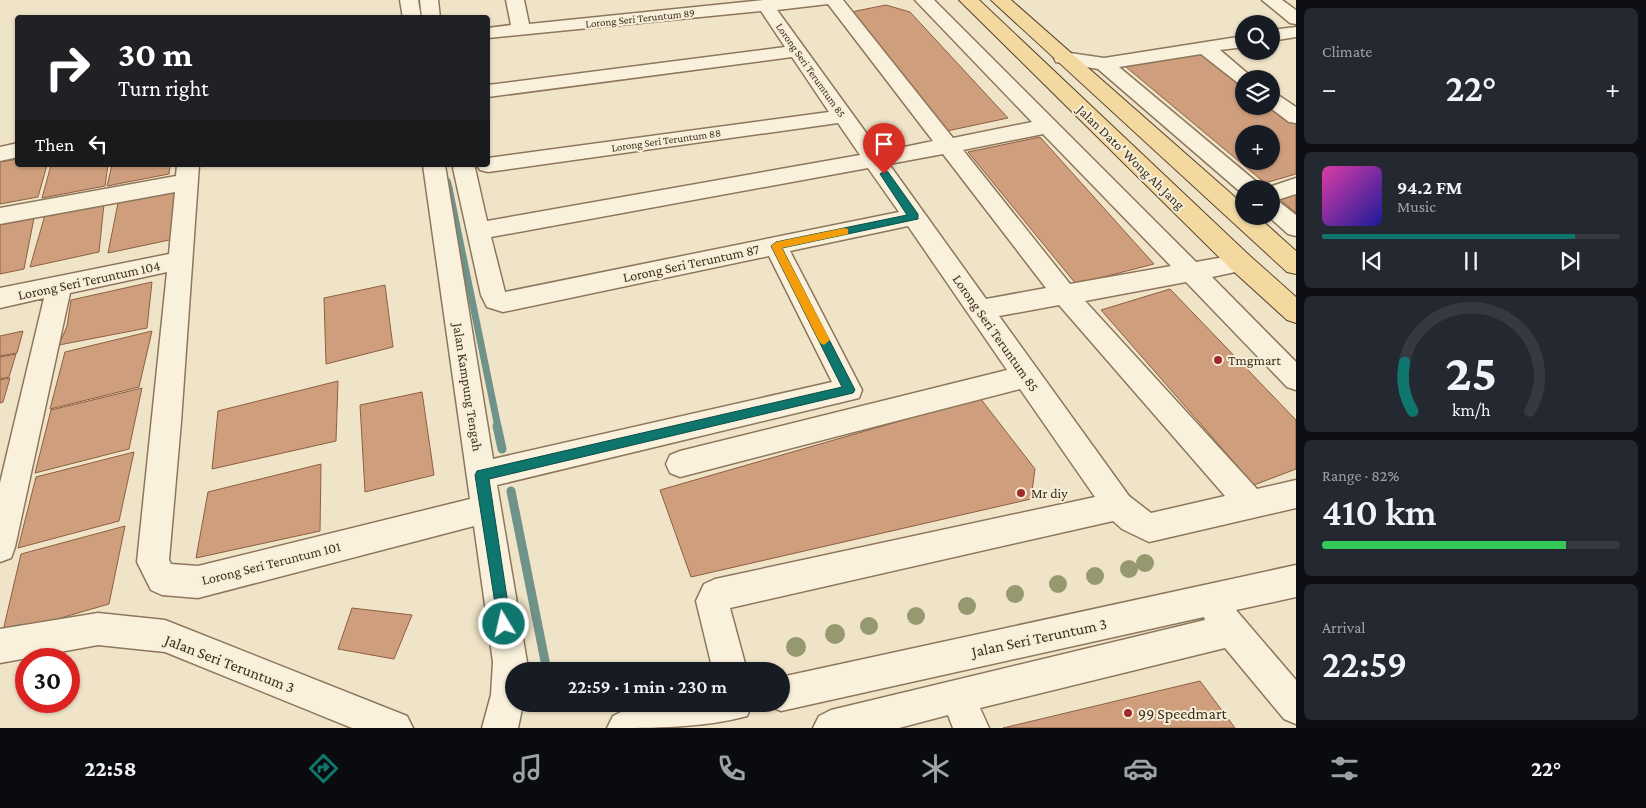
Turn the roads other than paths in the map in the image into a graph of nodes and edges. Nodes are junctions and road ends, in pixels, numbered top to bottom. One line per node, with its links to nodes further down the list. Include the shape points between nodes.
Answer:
1 (409, 0): 11 (street)
2 (429, 0): 12 (street)
3 (515, 0): 14 (street)
4 (822, 0): 10 (street, Lorong Seri Teruntum 89)
5 (834, 0): 29 (lane)
6 (924, 0): 28 (street)
7 (968, 0): 50 (main road, Jalan Dato' Wong Ah Jang)
8 (1000, 0): 21 (main road, Jalan Dato' Wong Ah Jang)
9 (1282, 4): 13 (street)
10 (765, 5): 14 (street, Lorong Seri Teruntum 89, via 620,13); 20 (street, Lorong Seri Terumtum 85)
11 (412, 15)
12 (431, 15)
13 (1296, 19)
14 (521, 30): 16 (street, Lorong Seri Teruntum 89)
15 (1296, 32): 17 (street)
16 (490, 33)
17 (1280, 35)
18 (1235, 42): 19 (street)
19 (1204, 47): 22 (street); 23 (street)
20 (798, 51): 24 (street); 26 (street, Lorong Seri Terumtum 85)
21 (1063, 58): 22 (street); 41 (main road, Jalan Dato' Wong Ah Jang)
22 (1104, 64): 38 (street)
23 (1235, 71)
24 (490, 91)
25 (1280, 105): 27 (street)
26 (844, 116): 32 (street, Lorong Seri Terumtum 85); 33 (street, Lorong Seri Teruntum 88)
27 (1296, 117)
28 (1048, 126): 29 (street); 52 (street)
29 (948, 146): 32 (street); 54 (lane)
30 (15, 151): 31 (street)
31 (0, 154)
32 (874, 160): 44 (street, Lorong Seri Teruntum 85); 47 (street)
33 (490, 164)
34 (456, 167): 36 (street, Lorong Seri Teruntum 88)
35 (478, 167): 47 (street)
36 (434, 168): 62 (street, Jalan Kampung Tengah)
37 (187, 174): 43 (street); 49 (street)
38 (1240, 180)
39 (1296, 186): 40 (street)
40 (1280, 191)
41 (1235, 201)
42 (1280, 214): 46 (street)
43 (0, 216)
44 (914, 217): 48 (street, Lorong Seri Teruntum 87); 56 (street, Lorong Seri Teruntum 85)
45 (1258, 225): 51 (main road, Jalan Dato' Wong Ah Jang)
46 (1296, 228)
47 (478, 231): 48 (street, Lorong Seri Teruntum 87, via 493,295 503,302)
48 (776, 246): 60 (lane)
49 (179, 261): 53 (street, Lorong Seri Teruntum 104); 66 (street, Lorong Seri Teruntum 101, via 153,562 162,579 198,582)
50 (1241, 263): 52 (street); 57 (main road, Jalan Dato' Wong Ah Jang)
51 (1296, 266)
52 (1192, 272): 54 (street); 59 (street)
53 (59, 286): 55 (street, Lorong Seri Teruntum 104); 67 (street)
54 (1065, 295): 56 (street); 64 (street)
55 (0, 298)
56 (980, 310): 58 (street, Lorong Seri Teruntum 85)
57 (1296, 313)
58 (1026, 376): 61 (street); 65 (street, Lorong Seri Teruntum 85)
59 (1296, 379)
60 (849, 390): 62 (street)
61 (680, 464)
62 (482, 475): 66 (street, Jalan Kampung Tengah)
63 (1296, 494): 64 (street, Lorong Seri Teruntum 85)
64 (1251, 504): 65 (street, Lorong Seri Teruntum 85, via 1149,528)
65 (1118, 506): 72 (street, via 715,596 712,602)
66 (487, 509): 79 (street, Jalan Kampung Tengah, via 510,662 508,695)
67 (0, 547)
68 (1296, 581): 69 (street, Jalan Seri Teruntum 3)
69 (1207, 600): 70 (street); 73 (street, Jalan Seri Teruntum 3)
70 (1232, 630): 74 (street); 75 (street)
71 (0, 646): 78 (street, Jalan Seri Teruntum 3, via 98,629 166,636)
72 (728, 662)
73 (790, 692)
74 (957, 696): 81 (street); 82 (street)
75 (1296, 706)
76 (715, 712): 77 (street)
77 (693, 721): 80 (street)
78 (395, 728)
79 (500, 728)
80 (625, 728)
81 (831, 728)
82 (971, 728)

